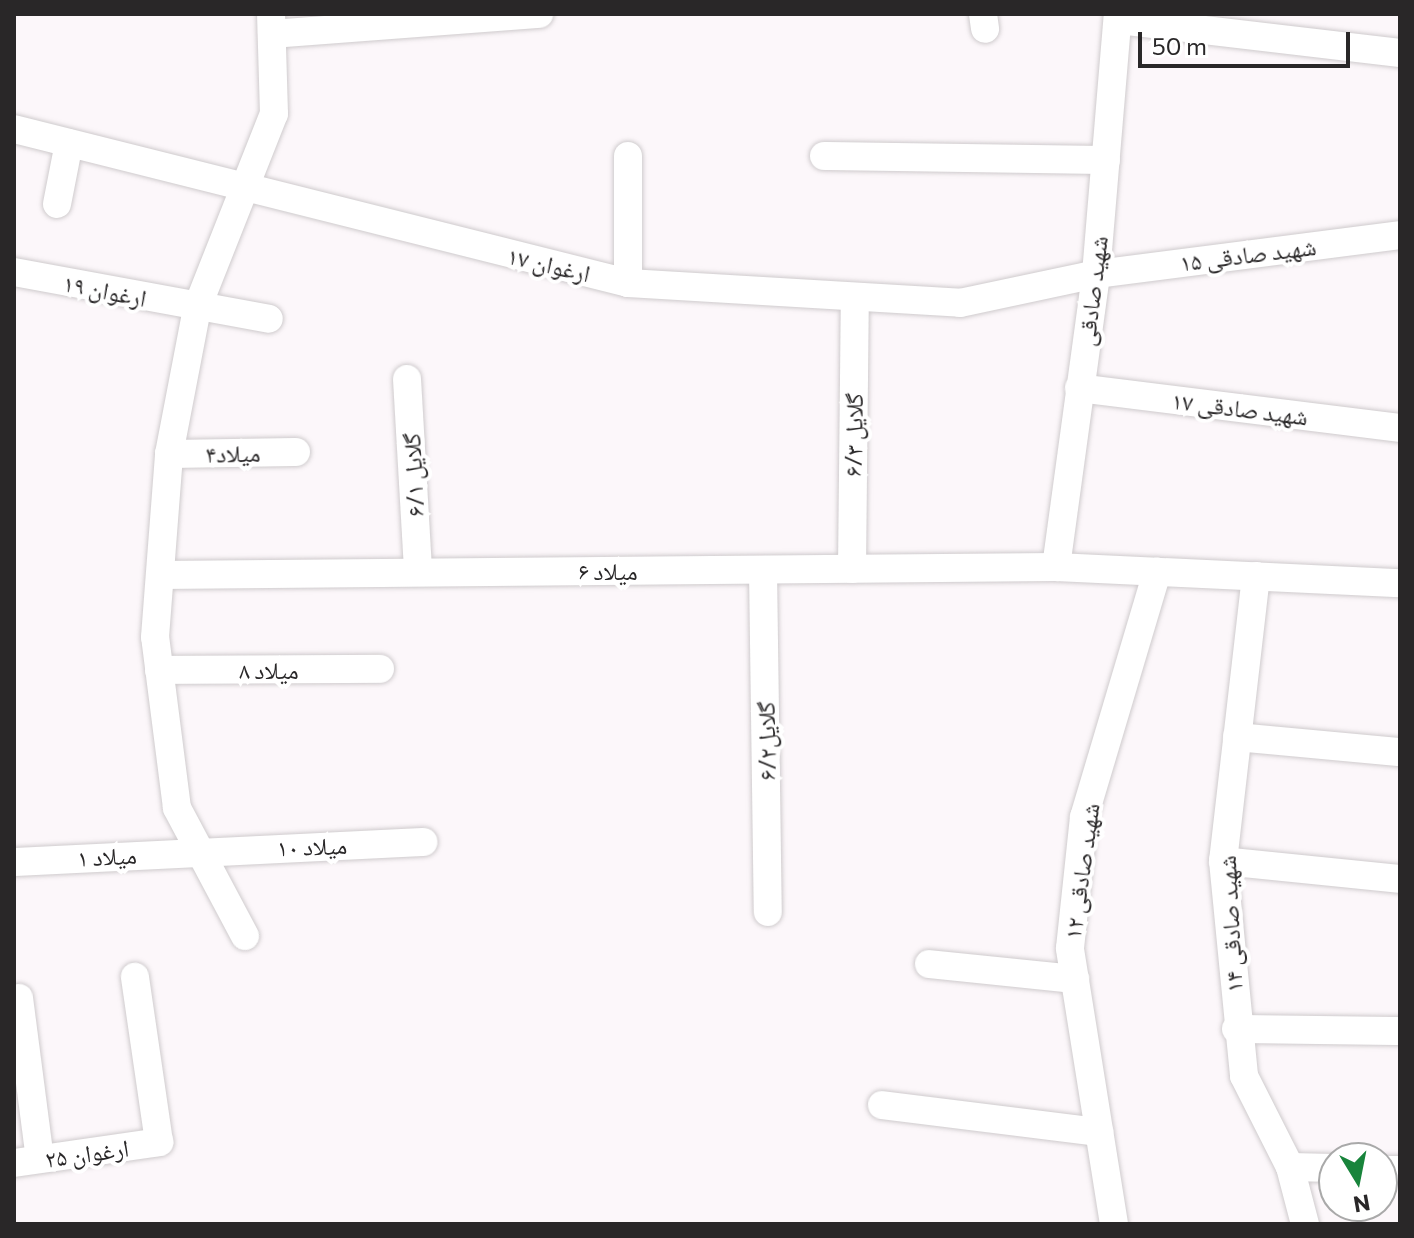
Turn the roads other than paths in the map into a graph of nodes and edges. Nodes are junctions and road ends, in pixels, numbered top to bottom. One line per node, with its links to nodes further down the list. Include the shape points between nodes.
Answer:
1 (539, 14): 3 (street)
2 (1118, 17): 4 (street); 9 (street, شهید صادقی)
3 (271, 24): 10 (street, via 274,114)
4 (1400, 53)
5 (14, 129): 6 (street, ارغوان ۱۷)
6 (69, 143): 10 (street, ارغوان ۱۷); 11 (street)
7 (628, 156): 15 (street)
8 (824, 156): 9 (street)
9 (1106, 160): 14 (street, شهید صادقی)
10 (245, 191): 15 (street, ارغوان ۱۷); 17 (street)
11 (57, 204)
12 (1400, 235): 14 (street, شهید صادقی ۱۵)
13 (14, 272): 17 (street, ارغوان ۱۹)
14 (1096, 274): 16 (street, ارغوان ۱۷, via 960,303); 20 (street, شهید صادقی)
15 (628, 283): 16 (street, ارغوان ۱۷)
16 (855, 300): 25 (street, گلایل ۶/۳)
17 (197, 308): 18 (street, ارغوان ۱۹); 23 (street)
18 (269, 319)
19 (407, 379): 27 (street, گلایل ۶/۱)
20 (1079, 388): 21 (street, شهید صادقی ۱۷); 24 (street, شهید صادقی)
21 (1400, 428)
22 (296, 452): 23 (street, میلاد۴)
23 (169, 454): 29 (street)
24 (1056, 567): 25 (street, میلاد ۶); 28 (street, میلاد ۶)
25 (852, 569): 26 (street, میلاد ۶)
26 (763, 570): 27 (street, میلاد ۶); 41 (street, گلایل۶/۲)
27 (418, 572): 29 (street, میلاد ۶)
28 (1157, 572): 30 (street, میلاد ۶); 45 (street, شهید صادقی ۱۲, via 1084,817 1070,948)
29 (160, 575): 33 (street)
30 (1256, 576): 31 (street, میلاد ۶); 34 (street, شهید صادقی ۱۴)
31 (1400, 583)
32 (380, 669): 33 (street, میلاد ۸)
33 (159, 670): 37 (street, via 177,808)
34 (1237, 737): 35 (street); 38 (street, شهید صادقی ۱۴)
35 (1400, 752)
36 (424, 842): 37 (street, میلاد ۱۰)
37 (200, 851): 39 (street, میلاد ۱); 42 (street)
38 (1223, 861): 40 (street); 47 (street, شهید صادقی ۱۴)
39 (14, 862)
40 (1400, 879)
41 (768, 912)
42 (245, 936)
43 (929, 964): 45 (street)
44 (135, 977): 51 (street, ارغوان ۲۵, via 159,1142)
45 (1075, 979): 50 (street, شهید صادقی ۱۲)
46 (19, 998): 51 (street)
47 (1236, 1029): 48 (street); 52 (street, شهید صادقی ۱۴, via 1244,1076)
48 (1400, 1031)
49 (882, 1105): 50 (street)
50 (1099, 1132): 54 (street, شهید صادقی ۱۲)
51 (27, 1161)
52 (1290, 1167): 53 (street); 55 (street, شهید صادقی ۱۴)
53 (1318, 1168)
54 (1114, 1224)
55 (1305, 1224)

